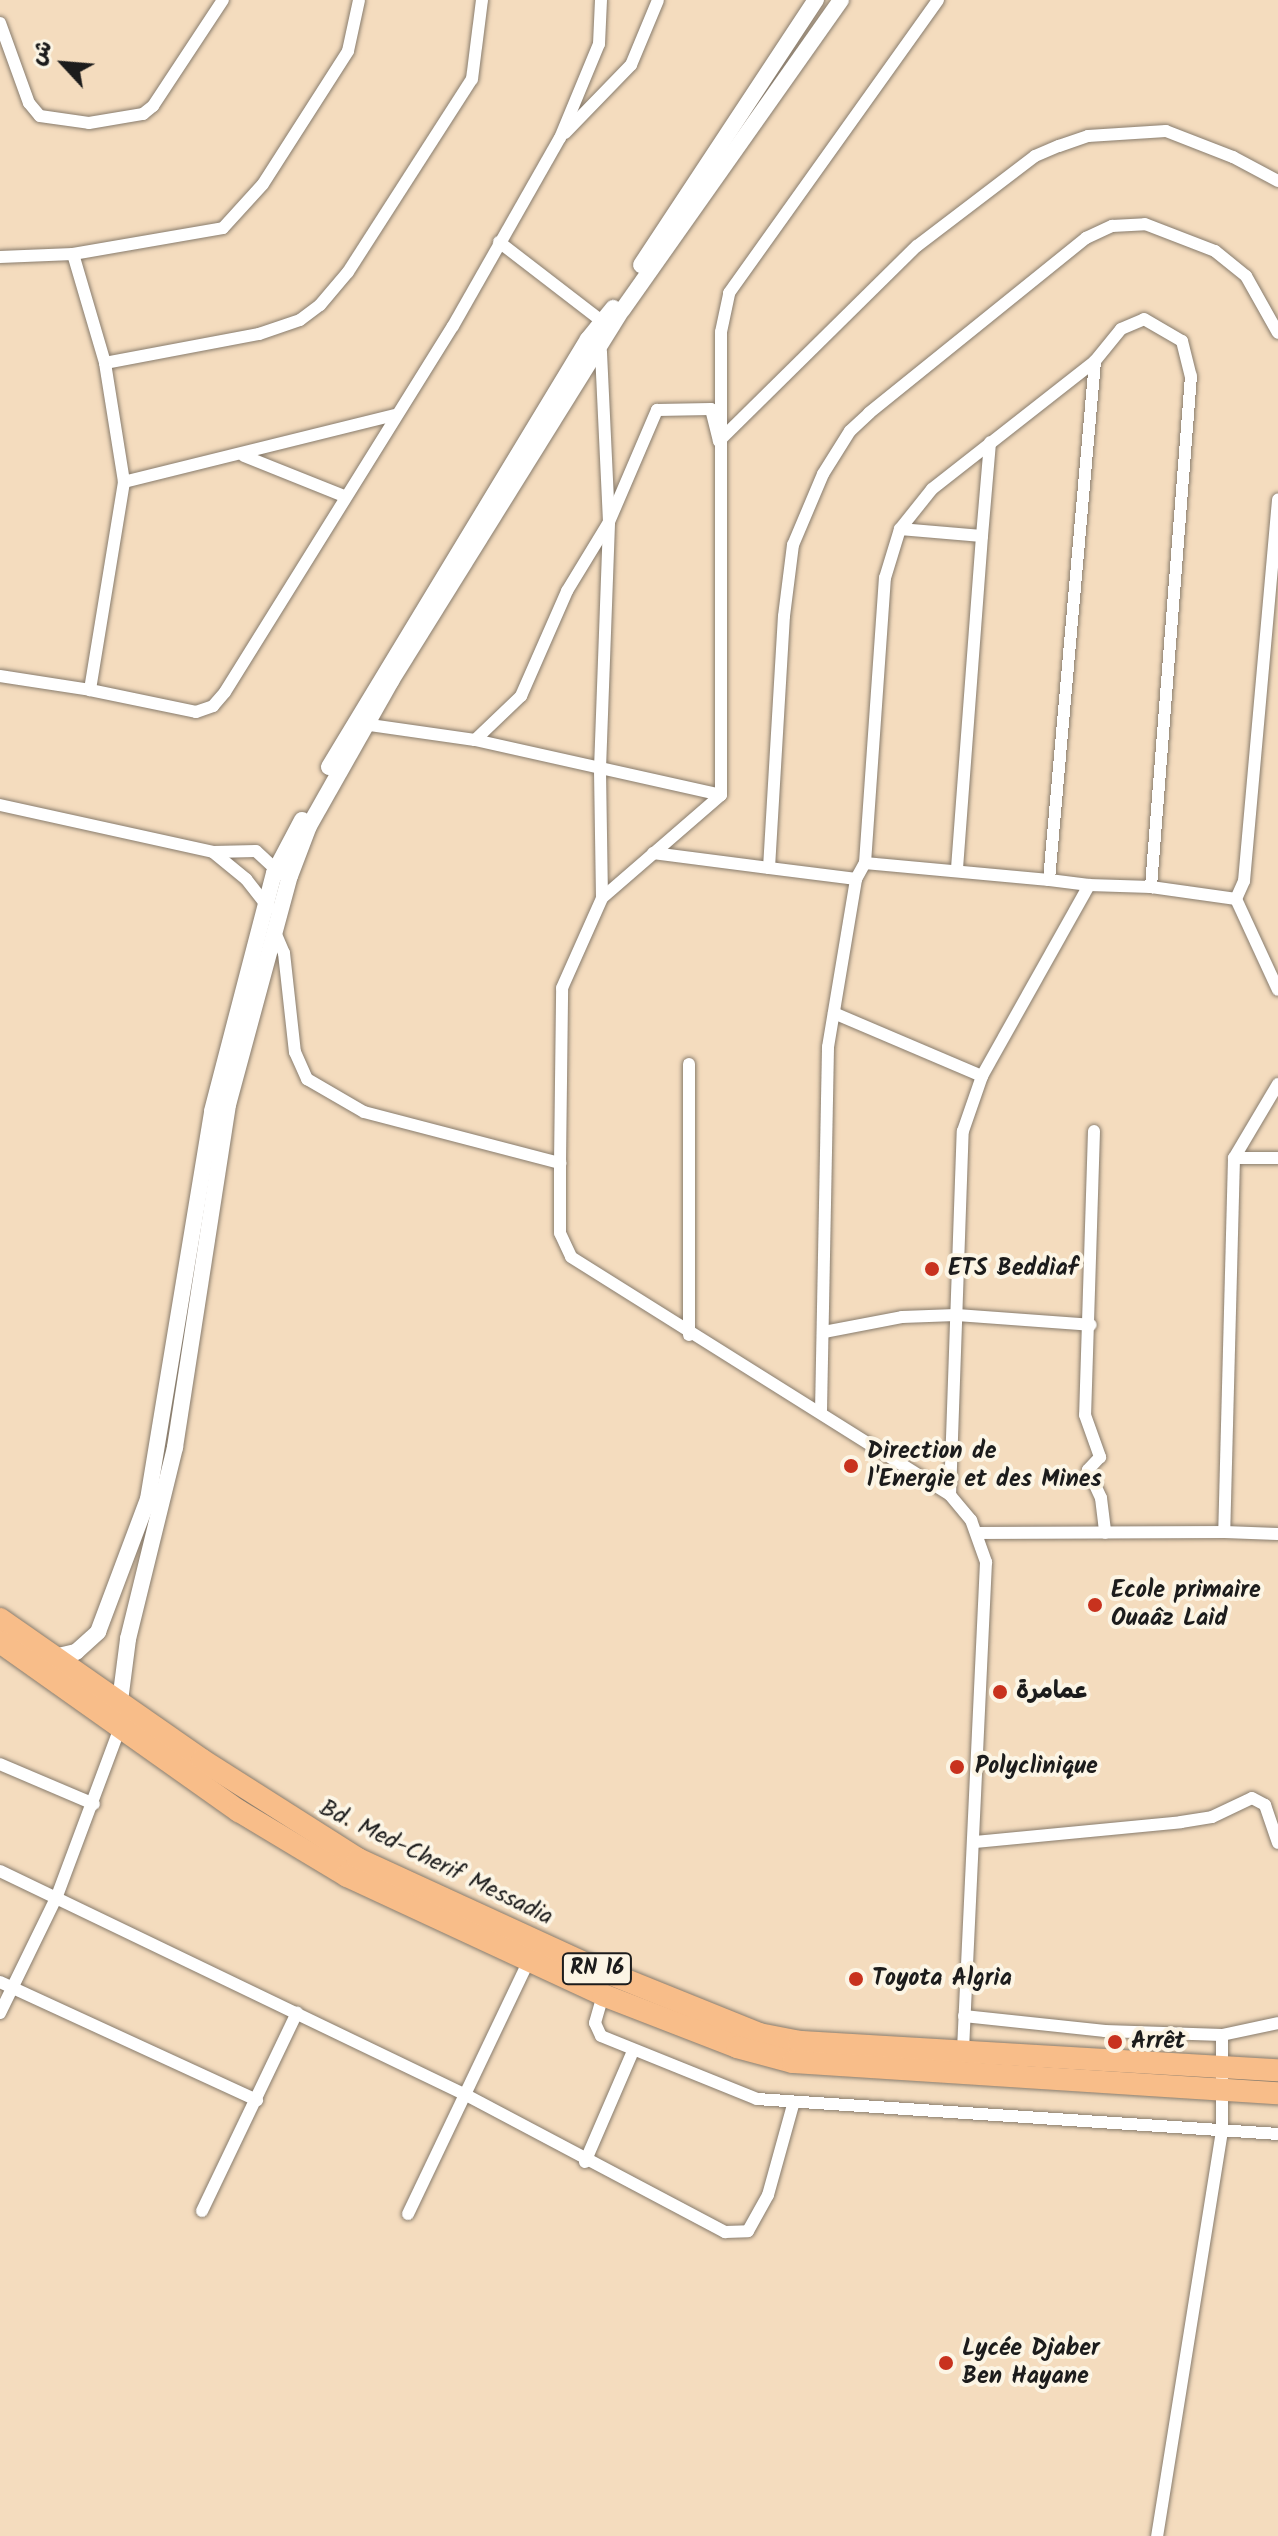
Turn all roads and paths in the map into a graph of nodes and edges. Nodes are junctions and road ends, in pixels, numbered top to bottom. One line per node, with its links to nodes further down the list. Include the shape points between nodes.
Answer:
1 (223, 0): 9 (street, via 153,106 143,114 89,123 40,116 29,103)
2 (359, 0): 13 (street, via 348,51 263,184 231,221 206,233)
3 (482, 0): 19 (street, via 472,79 348,272 320,305 300,320 259,334)
4 (601, 0): 10 (street, via 599,44)
5 (658, 0): 10 (street, via 631,65)
6 (816, 0): 15 (street)
7 (841, 0): 17 (street, via 636,290)
8 (938, 0): 21 (street, via 729,293 722,318)
9 (0, 23)
10 (560, 138): 12 (street)
11 (1278, 181): 21 (street, via 1166,131 1088,136 1035,156 880,278)
12 (499, 242): 15 (street); 20 (street)
13 (73, 254): 14 (street); 19 (street)
14 (0, 257)
15 (604, 323): 42 (street, via 588,339 352,722)
16 (1278, 333): 40 (street, via 1246,276 1215,251 1145,224 1112,226 1063,256 850,431 818,485 793,545)
17 (601, 351): 27 (street); 32 (street, via 391,681)
18 (1095, 361): 22 (street); 44 (street); 46 (street, via 1121,329 1144,319 1171,331 1189,354)
19 (105, 363): 24 (street)
20 (395, 415): 23 (street); 25 (street)
21 (719, 441): 27 (street, via 711,409 657,410); 35 (street)
22 (990, 442): 28 (street, via 932,489); 29 (street)
23 (244, 456): 24 (street); 25 (street)
24 (124, 482): 31 (street)
25 (344, 496): 31 (street, via 213,706 177,712)
26 (1278, 500): 48 (street, via 1244,881)
27 (609, 522): 33 (street, via 567,591 521,696); 34 (street)
28 (900, 529): 29 (street); 39 (street, via 885,578)
29 (982, 536): 41 (street)
30 (0, 676): 31 (street)
31 (90, 690)
32 (370, 725): 33 (street); 42 (street)
33 (475, 740): 34 (street)
34 (600, 769): 35 (street); 47 (street)
35 (721, 795): 38 (street)
36 (0, 805): 37 (street)
37 (213, 852): 42 (street, via 256,851); 49 (street, via 246,879)
38 (653, 853): 40 (street); 47 (street)
39 (865, 863): 41 (street); 43 (street)
40 (769, 868): 43 (street)
41 (957, 870): 44 (street)
42 (282, 875): 49 (street); 50 (street)
43 (856, 879): 53 (street)
44 (1049, 880): 45 (street)
45 (1089, 885): 46 (street); 56 (street)
46 (1151, 887): 48 (street)
47 (602, 898): 61 (street, via 560,998)
48 (1236, 899): 52 (street)
49 (264, 906): 50 (street); 54 (street)
50 (281, 913): 51 (street)
51 (275, 932): 54 (street); 61 (street, via 284,953 295,1052 307,1079 324,1093 364,1112)
52 (1278, 990)
53 (834, 1013): 56 (street); 64 (street, via 828,1047)
54 (236, 1049): 74 (street, via 212,1111 148,1499 103,1624 76,1652); 75 (street, via 175,1447 128,1639)
55 (689, 1064): 65 (street)
56 (982, 1076): 62 (street, via 963,1131)
57 (1278, 1084): 59 (street)
58 (1094, 1131): 63 (street)
59 (1234, 1158): 60 (street); 68 (street)
60 (1278, 1158)
61 (560, 1163): 65 (street, via 560,1233 571,1257)
62 (956, 1315): 63 (street); 64 (street, via 902,1317); 67 (street)
63 (1091, 1325): 70 (street, via 1085,1415 1100,1457 1088,1470 1101,1498)
64 (824, 1332): 66 (street)
65 (689, 1335): 66 (street)
66 (821, 1412): 67 (street)
67 (950, 1495): 69 (street)
68 (1224, 1532): 70 (street); 71 (street)
69 (978, 1533): 70 (street); 78 (street, via 986,1562)
70 (1105, 1533)
71 (1278, 1534)
72 (0, 1619): 74 (highway, Bd. Med-Cherif Messadia / RN 16)
73 (0, 1642): 75 (highway, Bd. Med-Cherif Messadia / RN 16)
74 (54, 1657): 75 (highway, Bd. Med-Cherif Messadia / RN 16)
75 (124, 1712): 77 (street); 82 (highway, Bd. Med-Cherif Messadia / RN 16, via 289,1843); 91 (highway, Bd. Med-Cherif Messadia / RN 16, via 358,1859 697,2011 759,2034 800,2042)
76 (0, 1764): 77 (street)
77 (94, 1804): 81 (street)
78 (975, 1842): 79 (street, via 1181,1822 1212,1817 1252,1798 1265,1805); 87 (street)
79 (1278, 1843)
80 (0, 1871): 81 (street)
81 (57, 1896): 83 (street); 86 (street)
82 (528, 1962): 84 (highway, Bd. Med-Cherif Messadia / RN 16); 96 (street)
83 (6, 1985): 85 (street); 97 (street)
84 (603, 1995): 90 (street, via 597,2032); 94 (highway, Bd. Med-Cherif Messadia / RN 16, via 737,2047 793,2062)
85 (0, 2013)
86 (297, 2013): 96 (street); 97 (street)
87 (964, 2016): 89 (street, via 1105,2031); 91 (street)
88 (1278, 2023): 89 (street)
89 (1222, 2035): 92 (street)
90 (633, 2051): 98 (street, via 711,2084); 101 (street)
91 (963, 2051): 92 (highway, Bd. Med-Cherif Messadia / RN 16)
92 (1225, 2066): 93 (highway, Bd. Med-Cherif Messadia / RN 16); 94 (street)
93 (1278, 2070)
94 (1224, 2090): 95 (highway, Bd. Med-Cherif Messadia / RN 16); 99 (street)
95 (1278, 2093)
96 (468, 2096): 101 (street); 103 (street)
97 (257, 2100): 102 (street)
98 (793, 2105): 99 (street); 101 (street, via 768,2195 748,2231 725,2232)
99 (1222, 2131): 100 (street); 104 (street)
100 (1278, 2134)
101 (585, 2162)
102 (202, 2211)
103 (408, 2214)
104 (1157, 2536)

